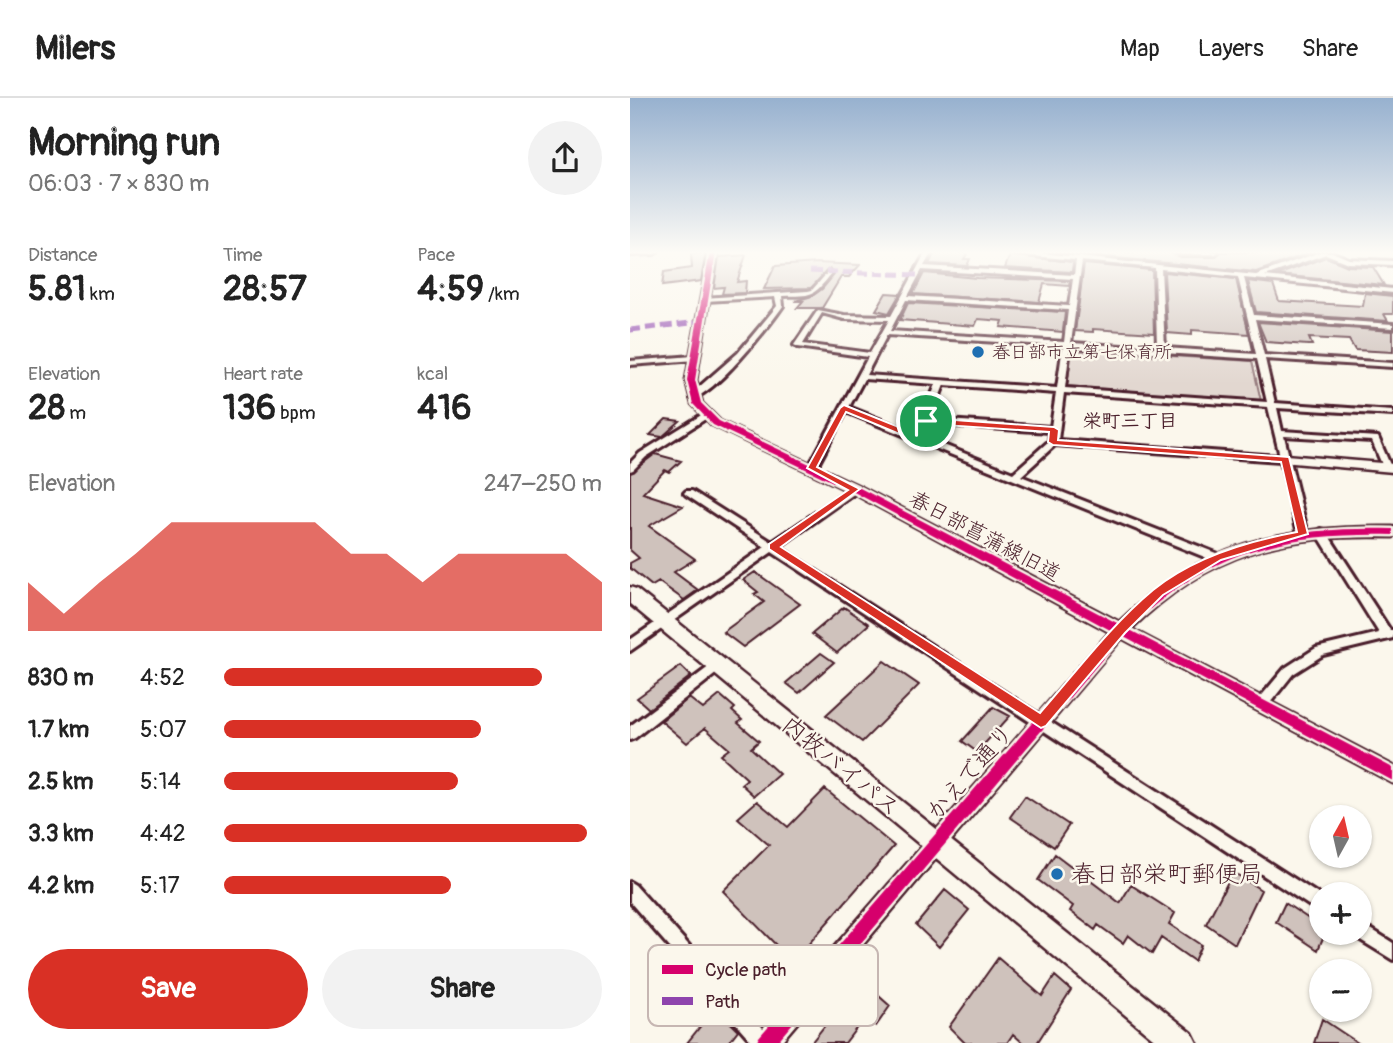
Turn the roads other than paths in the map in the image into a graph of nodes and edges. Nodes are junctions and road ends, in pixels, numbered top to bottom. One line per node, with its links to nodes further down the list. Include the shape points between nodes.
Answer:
1 (747, 296): 7 (street)
2 (778, 296): 23 (street, via 780,306 758,337)
3 (1073, 296): 8 (street)
4 (1159, 296): 14 (street)
5 (1245, 296): 9 (street)
6 (905, 298): 8 (street); 10 (street)
7 (705, 299): 17 (street)
8 (1072, 308): 13 (street)
9 (1250, 317): 11 (street); 16 (street)
10 (894, 318): 12 (street); 15 (street, via 844,317 820,311 798,345)
11 (1393, 326)
12 (885, 333): 13 (street); 15 (street)
13 (1067, 345): 14 (street); 22 (street)
14 (1161, 351): 16 (street)
15 (873, 356): 20 (street)
16 (1260, 357): 19 (street); 24 (street)
17 (693, 358): 18 (street); 23 (street)
18 (630, 363)
19 (1393, 365)
20 (861, 376): 21 (street); 25 (street)
21 (941, 382): 22 (street); 28 (street)
22 (1060, 390): 24 (street); 29 (street)
23 (694, 396): 27 (street, 春日部菖蒲線旧道)
24 (1273, 405): 26 (street); 30 (street)
25 (844, 408): 31 (street); 35 (street)
26 (1393, 414)
27 (706, 415): 34 (street); 35 (street, 春日部菖蒲線旧道)
28 (926, 421): 29 (street); 31 (street)
29 (1054, 430): 32 (street)
30 (1279, 433): 33 (street); 36 (street, via 1375,439)
31 (919, 439): 37 (street)
32 (1053, 442): 33 (street); 37 (street)
33 (1286, 459): 36 (street); 42 (street)
34 (630, 468)
35 (811, 468): 38 (street, 春日部菖蒲線旧道)
36 (1390, 468)
37 (1014, 477): 44 (street)
38 (855, 489): 43 (street); 47 (street, 春日部菖蒲線旧道)
39 (690, 493): 43 (street)
40 (1321, 533): 41 (street, かえで通り); 42 (street, かえで通り); 48 (street)
41 (1393, 533)
42 (1303, 534): 44 (street, かえで通り)
43 (773, 547): 46 (street); 52 (street)
44 (1217, 558): 47 (street, かえで通り, via 1159,592)
45 (630, 594): 46 (main road, 内牧バイパス)
46 (664, 622): 49 (street); 50 (main road, 内牧バイパス)
47 (1121, 629): 51 (street, 春日部菖蒲線旧道); 52 (street, かえで通り)
48 (1390, 634): 51 (street, via 1320,651 1289,671)
49 (630, 646)
50 (718, 666): 53 (street); 55 (main road, 内牧バイパス)
51 (1262, 704): 54 (street, 春日部菖蒲線旧道)
52 (1041, 722): 55 (street, かえで通り); 57 (street)
53 (630, 734)
54 (1393, 775)
55 (937, 844): 60 (street, かえで通り); 65 (main road, 内牧バイパス)
56 (630, 890): 59 (street)
57 (1309, 897)
58 (1372, 938): 61 (street)
59 (679, 945)
60 (850, 945)
61 (1393, 951)
62 (750, 1026): 64 (street)
63 (780, 1026): 64 (street, かえで通り)
64 (765, 1043)
65 (1182, 1043)

